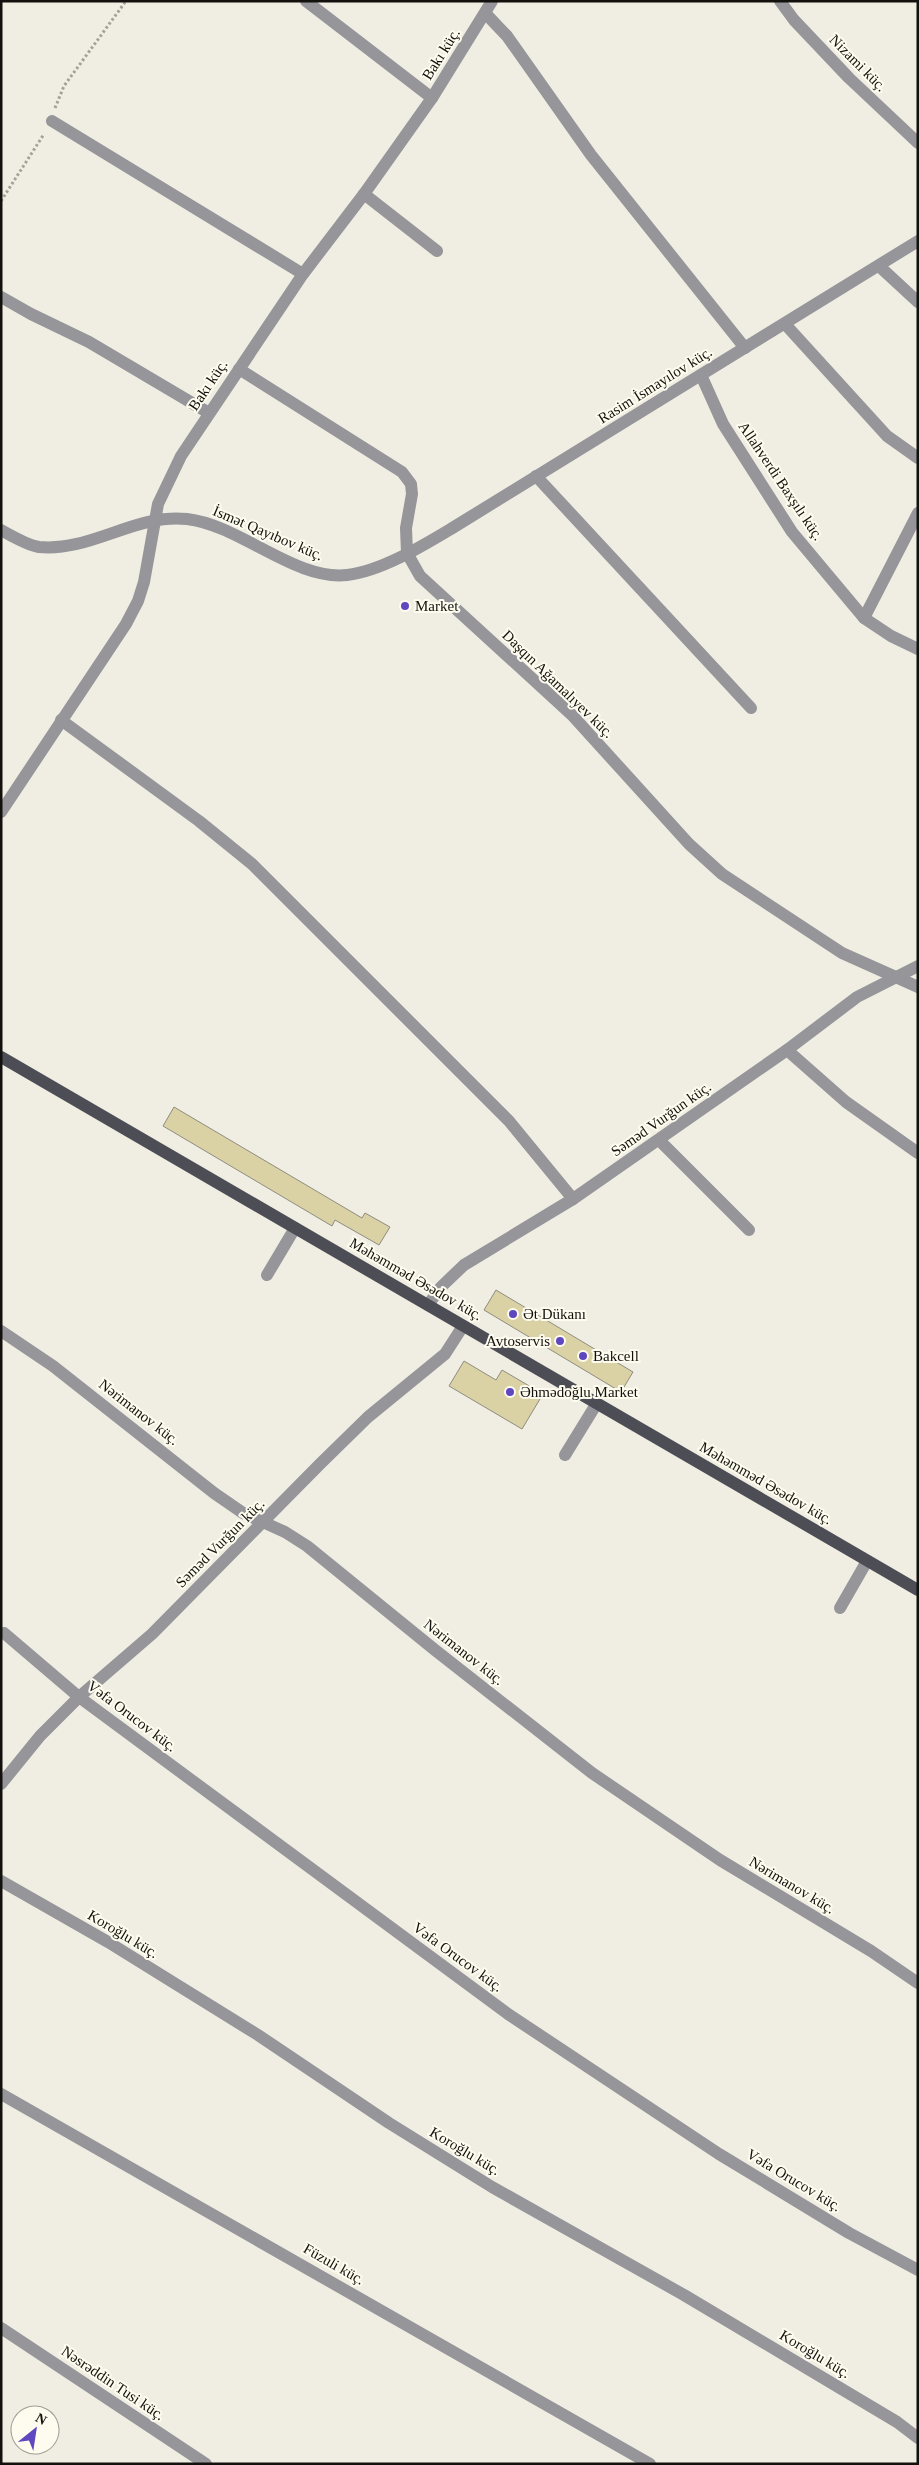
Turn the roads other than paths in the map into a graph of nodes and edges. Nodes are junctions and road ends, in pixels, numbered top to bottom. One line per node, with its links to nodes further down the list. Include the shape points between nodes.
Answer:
1 (306, 1): 5 (street)
2 (492, 1): 4 (street, Bakı küç.)
3 (780, 1): 7 (street, Nizami küç., via 849,78)
4 (486, 14): 5 (street, Bakı küç.); 16 (street, via 507,36 591,155)
5 (432, 98): 8 (street, Bakı küç.)
6 (52, 121): 12 (street)
7 (918, 143)
8 (364, 194): 10 (street); 12 (street, Bakı küç.)
9 (918, 241): 11 (street, Rasim İsmayılov küç.)
10 (437, 251)
11 (879, 266): 14 (street); 15 (street, Rasim İsmayılov küç.)
12 (303, 274): 17 (street, Bakı küç.)
13 (1, 296): 19 (street, via 89,342)
14 (918, 302)
15 (785, 324): 16 (street, Rasim İsmayılov küç.); 20 (street, via 886,436)
16 (745, 348): 18 (street, Rasim İsmayılov küç.)
17 (239, 369): 19 (street, Bakı küç.); 25 (street, Daşqın Ağamalıyev küç., via 402,472 411,484 412,494 406,528)
18 (702, 375): 21 (street, Rasim İsmayılov küç.); 26 (street, Allahverdi Baxşılı küç., via 723,424 792,532)
19 (209, 413): 23 (street, Bakı küç., via 169,478)
20 (918, 458)
21 (536, 476): 25 (street, Rasim İsmayılov küç.); 28 (street)
22 (918, 513): 26 (street)
23 (154, 520): 24 (street, İsmət Qayıbov küç., via 73,546 38,547); 25 (street, İsmət Qayıbov küç., via 187,519 223,528 290,562 326,574 347,575); 29 (street, Bakı küç., via 146,574 138,601)
24 (1, 530)
25 (407, 554): 32 (street, Daşqın Ağamalıyev küç., via 420,576 572,715 689,844 722,874 842,953)
26 (864, 618): 27 (street, Allahverdi Baxşılı küç.)
27 (918, 649)
28 (751, 708)
29 (61, 720): 30 (street, Bakı küç.); 38 (street, via 252,864 509,1121)
30 (1, 812)
31 (918, 966): 32 (street, Səməd Vurğun küç.)
32 (897, 978): 33 (street, Daşqın Ağamalıyev küç.); 34 (street, Səməd Vurğun küç., via 857,997)
33 (918, 988)
34 (787, 1050): 36 (street, Səməd Vurğun küç.); 37 (street, via 846,1102)
35 (1, 1057): 39 (main road, Məhəmməd Əsədov küç.)
36 (659, 1140): 38 (street, Səməd Vurğun küç.); 40 (street)
37 (918, 1153)
38 (573, 1199): 42 (street, Səməd Vurğun küç., via 464,1265)
39 (295, 1228): 41 (street); 42 (main road, Məhəmməd Əsədov küç.)
40 (749, 1230)
41 (267, 1274)
42 (428, 1305): 43 (main road, Məhəmməd Əsədov küç.)
43 (463, 1326): 45 (main road, Məhəmməd Əsədov küç.); 47 (street, Səməd Vurğun küç., via 445,1354 368,1417)
44 (1, 1331): 47 (street, Nərimanov küç., via 53,1366 214,1493 243,1513)
45 (597, 1404): 46 (street); 48 (main road, Məhəmməd Əsədov küç.)
46 (565, 1456)
47 (264, 1522): 52 (street, Səməd Vurğun küç., via 152,1634); 55 (street, Nərimanov küç., via 307,1546 592,1773 720,1860)
48 (867, 1561): 49 (main road, Məhəmməd Əsədov küç.); 50 (street)
49 (918, 1590)
50 (840, 1608)
51 (4, 1634): 52 (street, Vəfa Orucov küç.)
52 (80, 1698): 53 (street, Səməd Vurğun küç., via 40,1736); 57 (street, Vəfa Orucov küç., via 508,2014 719,2154 849,2233)
53 (1, 1784)
54 (1, 1881): 59 (street, Koroğlu küç., via 108,1942 258,2035 492,2187 684,2295)
55 (918, 1982)
56 (1, 2094): 61 (street, Füzuli küç.)
57 (918, 2270)
58 (1, 2328): 60 (street, Nəsrəddin Tusi küç.)
59 (918, 2438)
60 (206, 2464)
61 (650, 2464)

